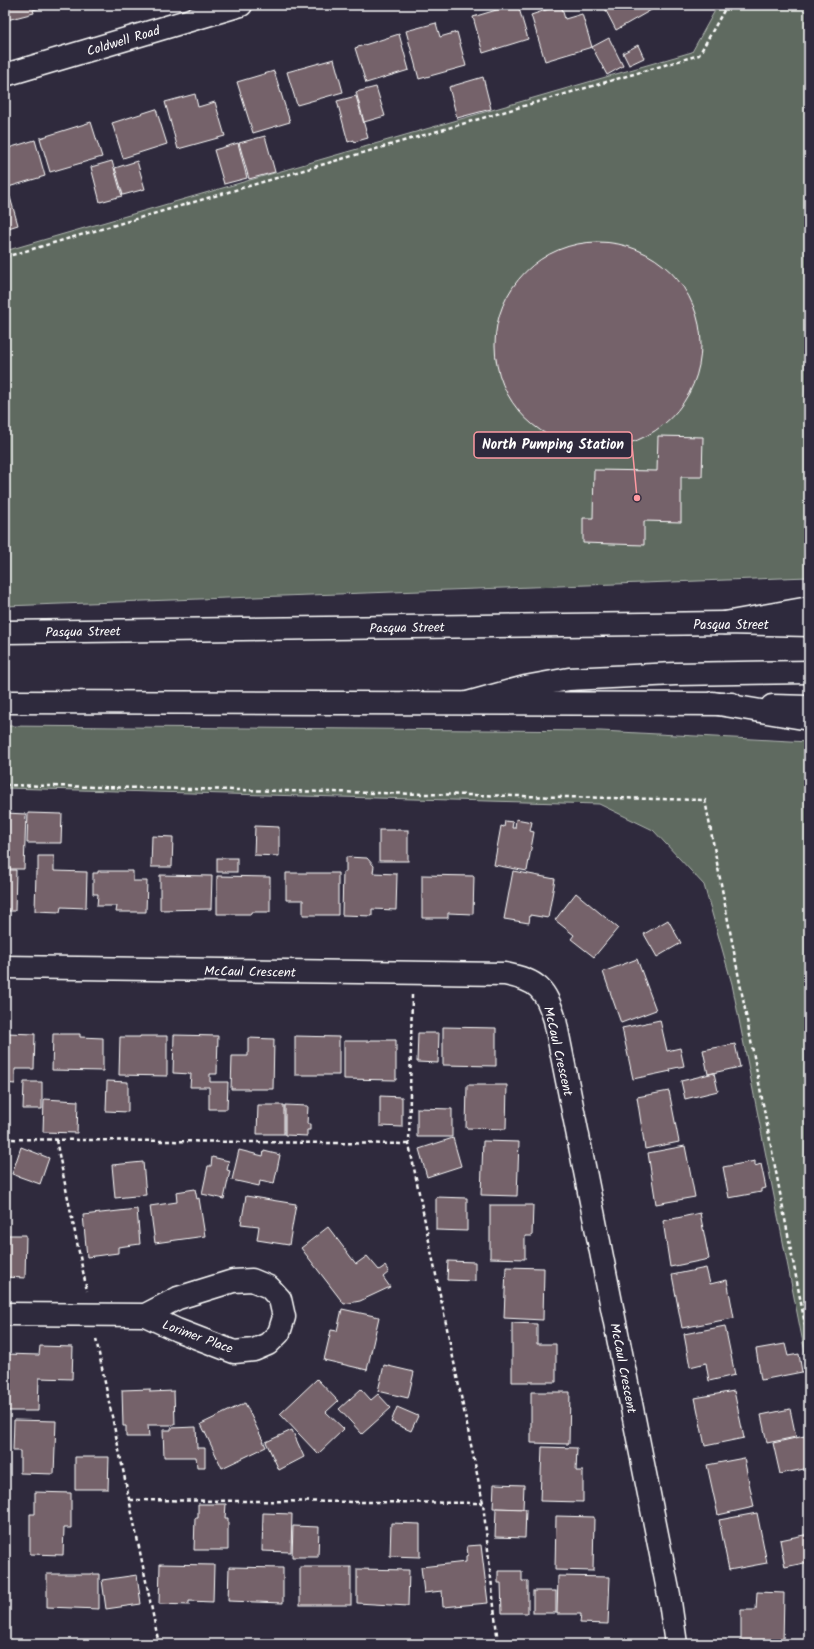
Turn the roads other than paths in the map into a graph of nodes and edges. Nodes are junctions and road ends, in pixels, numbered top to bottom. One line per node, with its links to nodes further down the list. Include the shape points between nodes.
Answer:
1 (241, 5): 2 (main road, Coldwell Road)
2 (5, 75)
3 (809, 608): 4 (main road)
4 (725, 623): 5 (main road, Pasqua Street); 6 (main road, Pasqua Street)
5 (809, 625)
6 (5, 632)
7 (809, 672): 9 (main road, via 569,679 525,687)
8 (5, 702): 9 (main road)
9 (467, 703): 10 (main road)
10 (713, 704): 11 (main road); 12 (main road)
11 (809, 707)
12 (809, 719)
13 (5, 967): 16 (main road, McCaul Crescent, via 505,974 523,978 538,986 549,1001 556,1027 668,1588)
14 (5, 1314): 15 (main road, Lorimer Place)
15 (145, 1315): 15 (main road, Lorimer Place, via 234,1352 254,1350 268,1344 279,1333 284,1317 280,1299 269,1287 252,1280 233,1281 178,1298)
16 (676, 1644)

